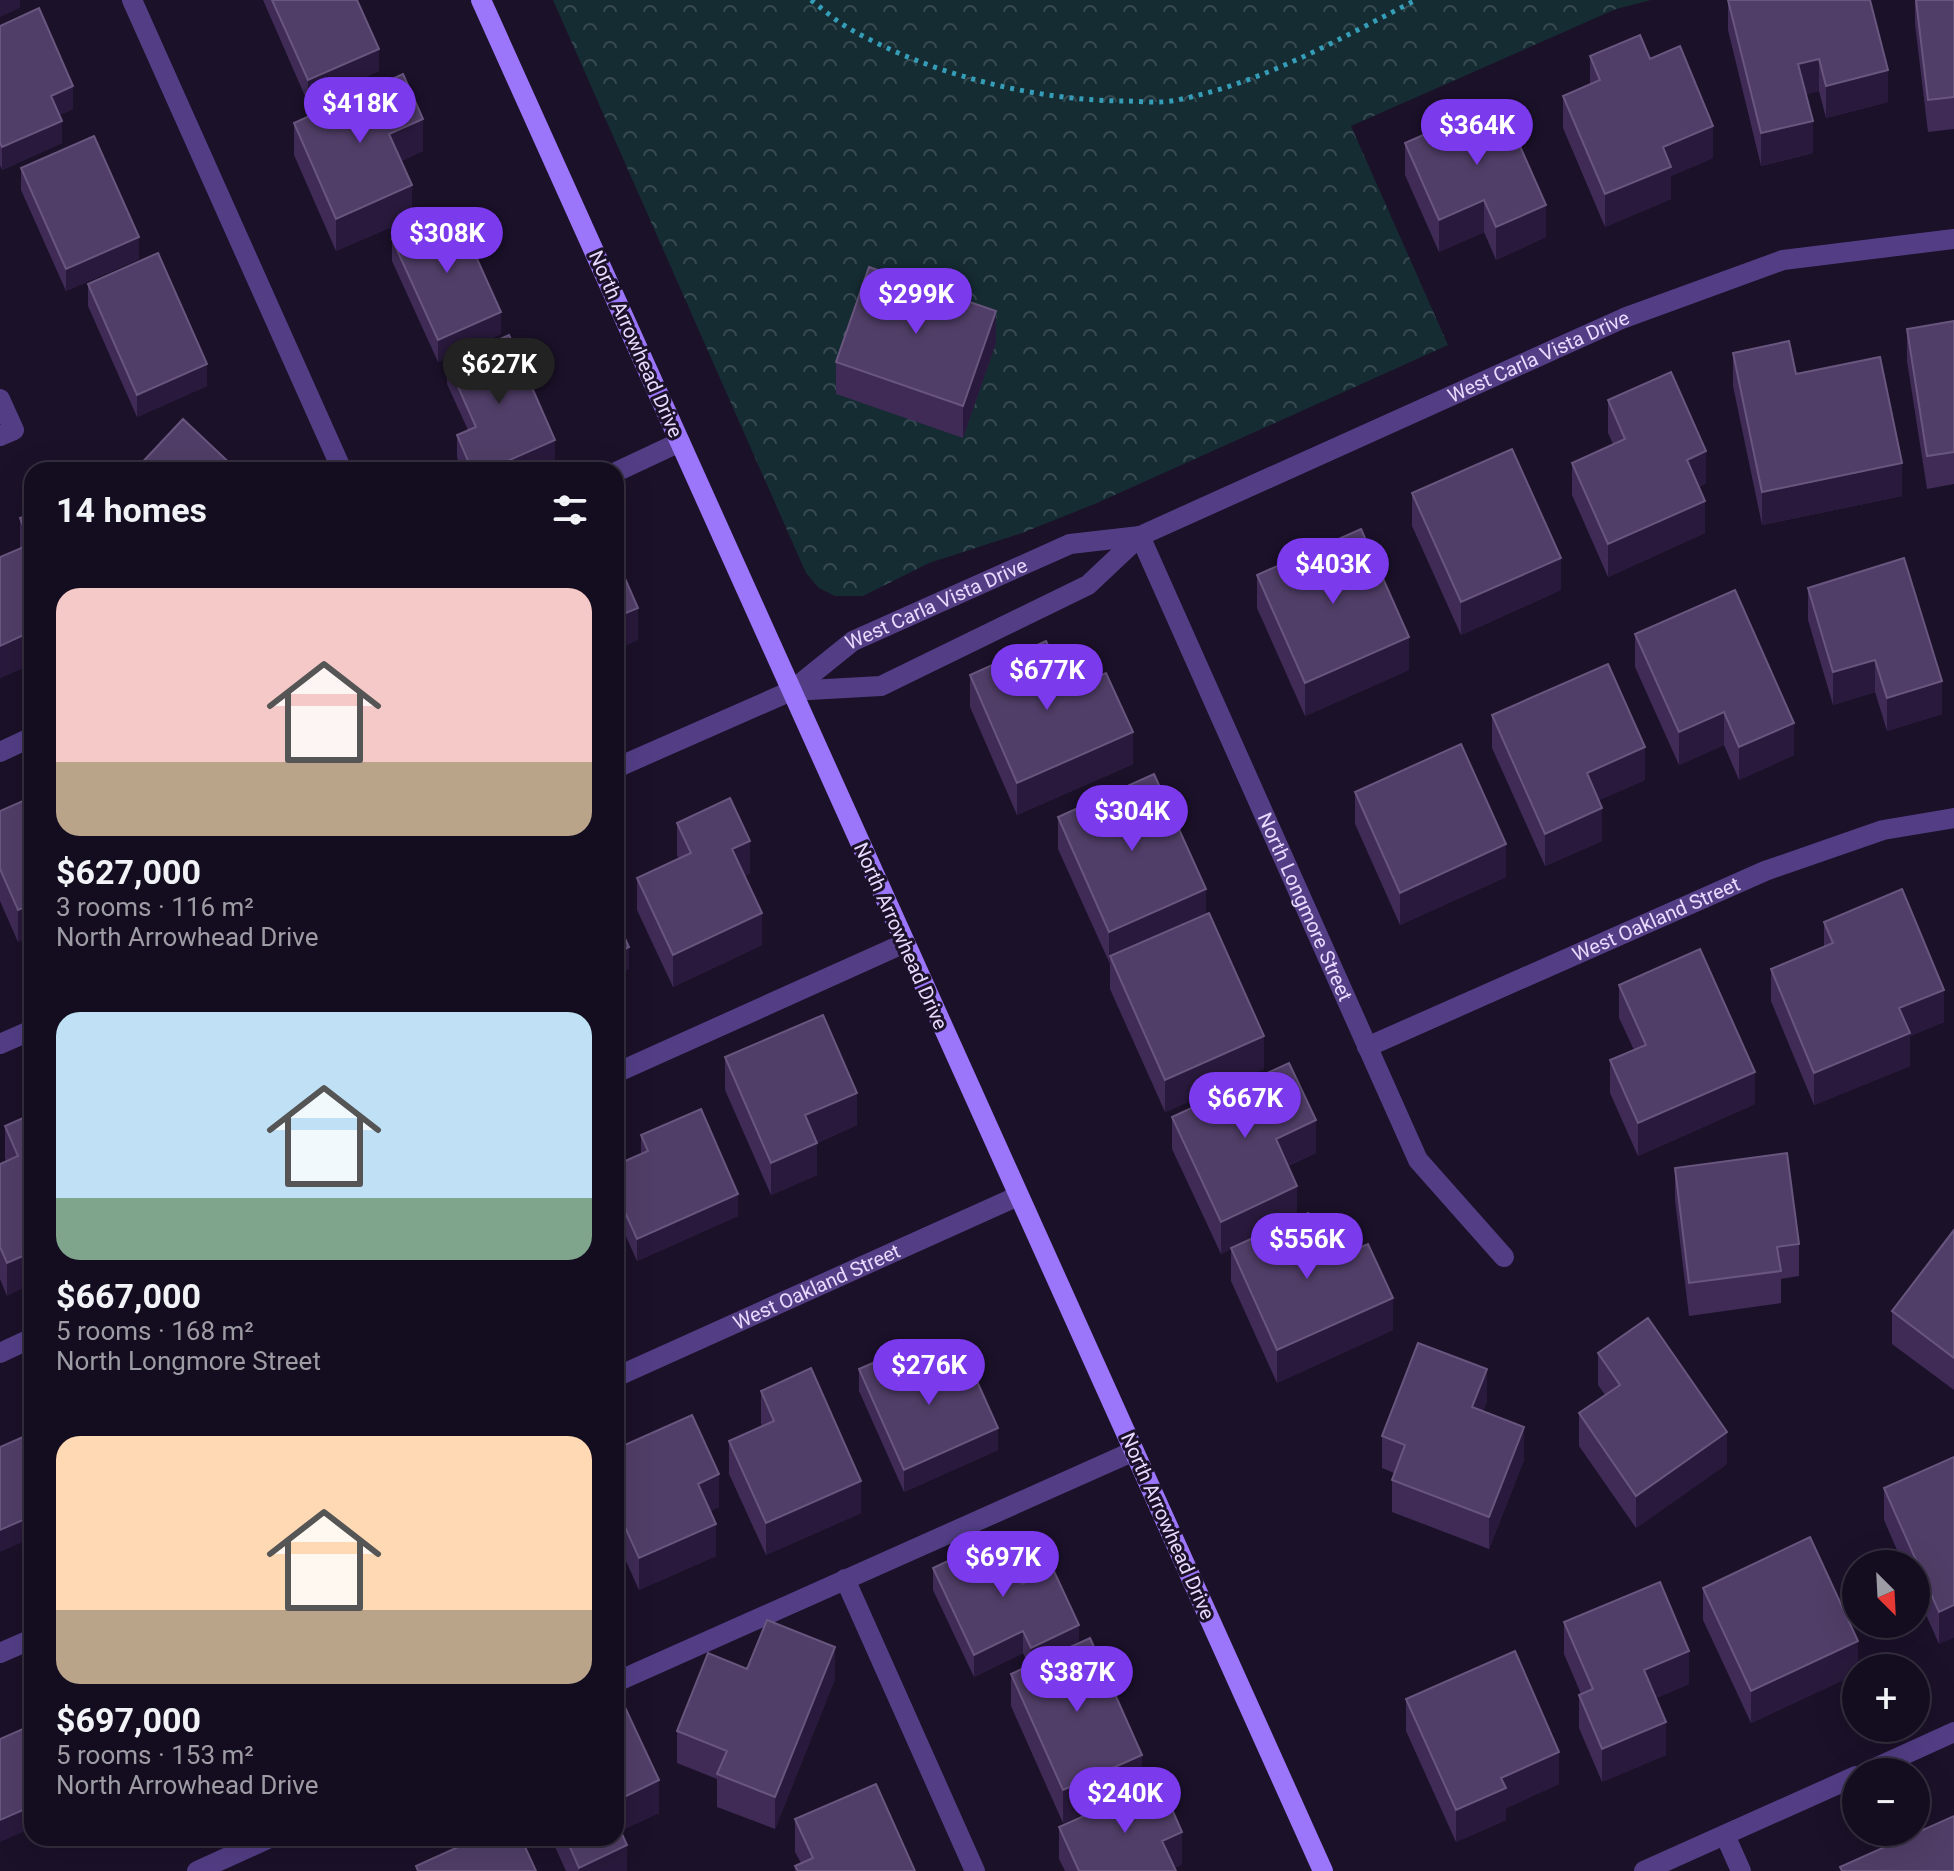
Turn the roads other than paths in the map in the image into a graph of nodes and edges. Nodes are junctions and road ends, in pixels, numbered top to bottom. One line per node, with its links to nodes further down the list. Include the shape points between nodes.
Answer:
1 (132, 0): 7 (street)
2 (481, 0): 6 (street, North Arrowhead Drive)
3 (1954, 239): 9 (street, West Carla Vista Drive, via 1783,260 1638,312)
4 (0, 399): 5 (street)
5 (7, 433)
6 (680, 442): 8 (street); 10 (street, North Arrowhead Drive)
7 (338, 462)
8 (624, 468)
9 (1140, 536): 10 (street, West Carla Vista Drive, via 1070,544 853,641); 10 (street, West Carla Vista Drive, via 1088,585 881,686); 18 (street, North Longmore Street)
10 (791, 691): 13 (street, West Carla Vista Drive); 15 (street, North Arrowhead Drive)
11 (24, 741): 12 (street)
12 (0, 752)
13 (624, 764)
14 (1954, 818): 18 (street, West Oakland Street, via 1883,830 1765,871)
15 (905, 943): 19 (street); 20 (street, North Arrowhead Drive)
16 (24, 1034): 17 (street)
17 (0, 1044)
18 (1367, 1047): 21 (street, North Longmore Street, via 1418,1160)
19 (624, 1069)
20 (1018, 1196): 24 (street, West Oakland Street); 25 (street, North Arrowhead Drive)
21 (1504, 1257)
22 (24, 1342): 23 (street)
23 (0, 1353)
24 (624, 1373)
25 (1134, 1451): 26 (street); 37 (street, North Arrowhead Drive)
26 (845, 1579): 29 (street); 36 (street)
27 (24, 1642): 28 (street)
28 (0, 1653)
29 (624, 1678)
30 (1954, 1732): 31 (street)
31 (1897, 1758)
32 (1842, 1782): 33 (street)
33 (1725, 1835): 38 (street); 39 (street)
34 (252, 1846): 35 (street)
35 (197, 1871)
36 (975, 1871)
37 (1323, 1871)
38 (1644, 1871)
39 (1741, 1871)

